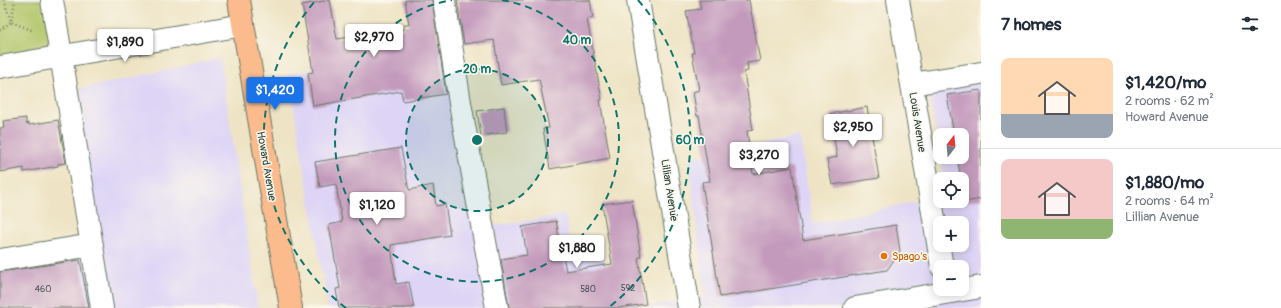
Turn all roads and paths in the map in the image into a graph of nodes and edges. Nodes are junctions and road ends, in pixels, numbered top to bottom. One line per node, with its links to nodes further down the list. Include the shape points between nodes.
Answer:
1 (4, 0): 8 (path)
2 (15, 0): 8 (path)
3 (52, 0): 11 (street)
4 (239, 0): 9 (main road, Howard Avenue)
5 (444, 0): 23 (street)
6 (638, 0): 24 (street, Lillian Avenue)
7 (898, 0): 14 (street, Louis Avenue)
8 (12, 22): 10 (path)
9 (243, 25): 11 (street); 22 (main road, Howard Avenue)
10 (0, 30)
11 (62, 57): 12 (street); 15 (street)
12 (0, 67)
13 (981, 73): 14 (street)
14 (912, 84): 17 (street, Louis Avenue)
15 (92, 245): 16 (street); 21 (street)
16 (0, 260)
17 (941, 260)
18 (981, 287): 19 (street)
19 (969, 288)
20 (933, 293): 25 (street)
21 (102, 308)
22 (291, 308)
23 (497, 308)
24 (689, 308)
25 (855, 308)

